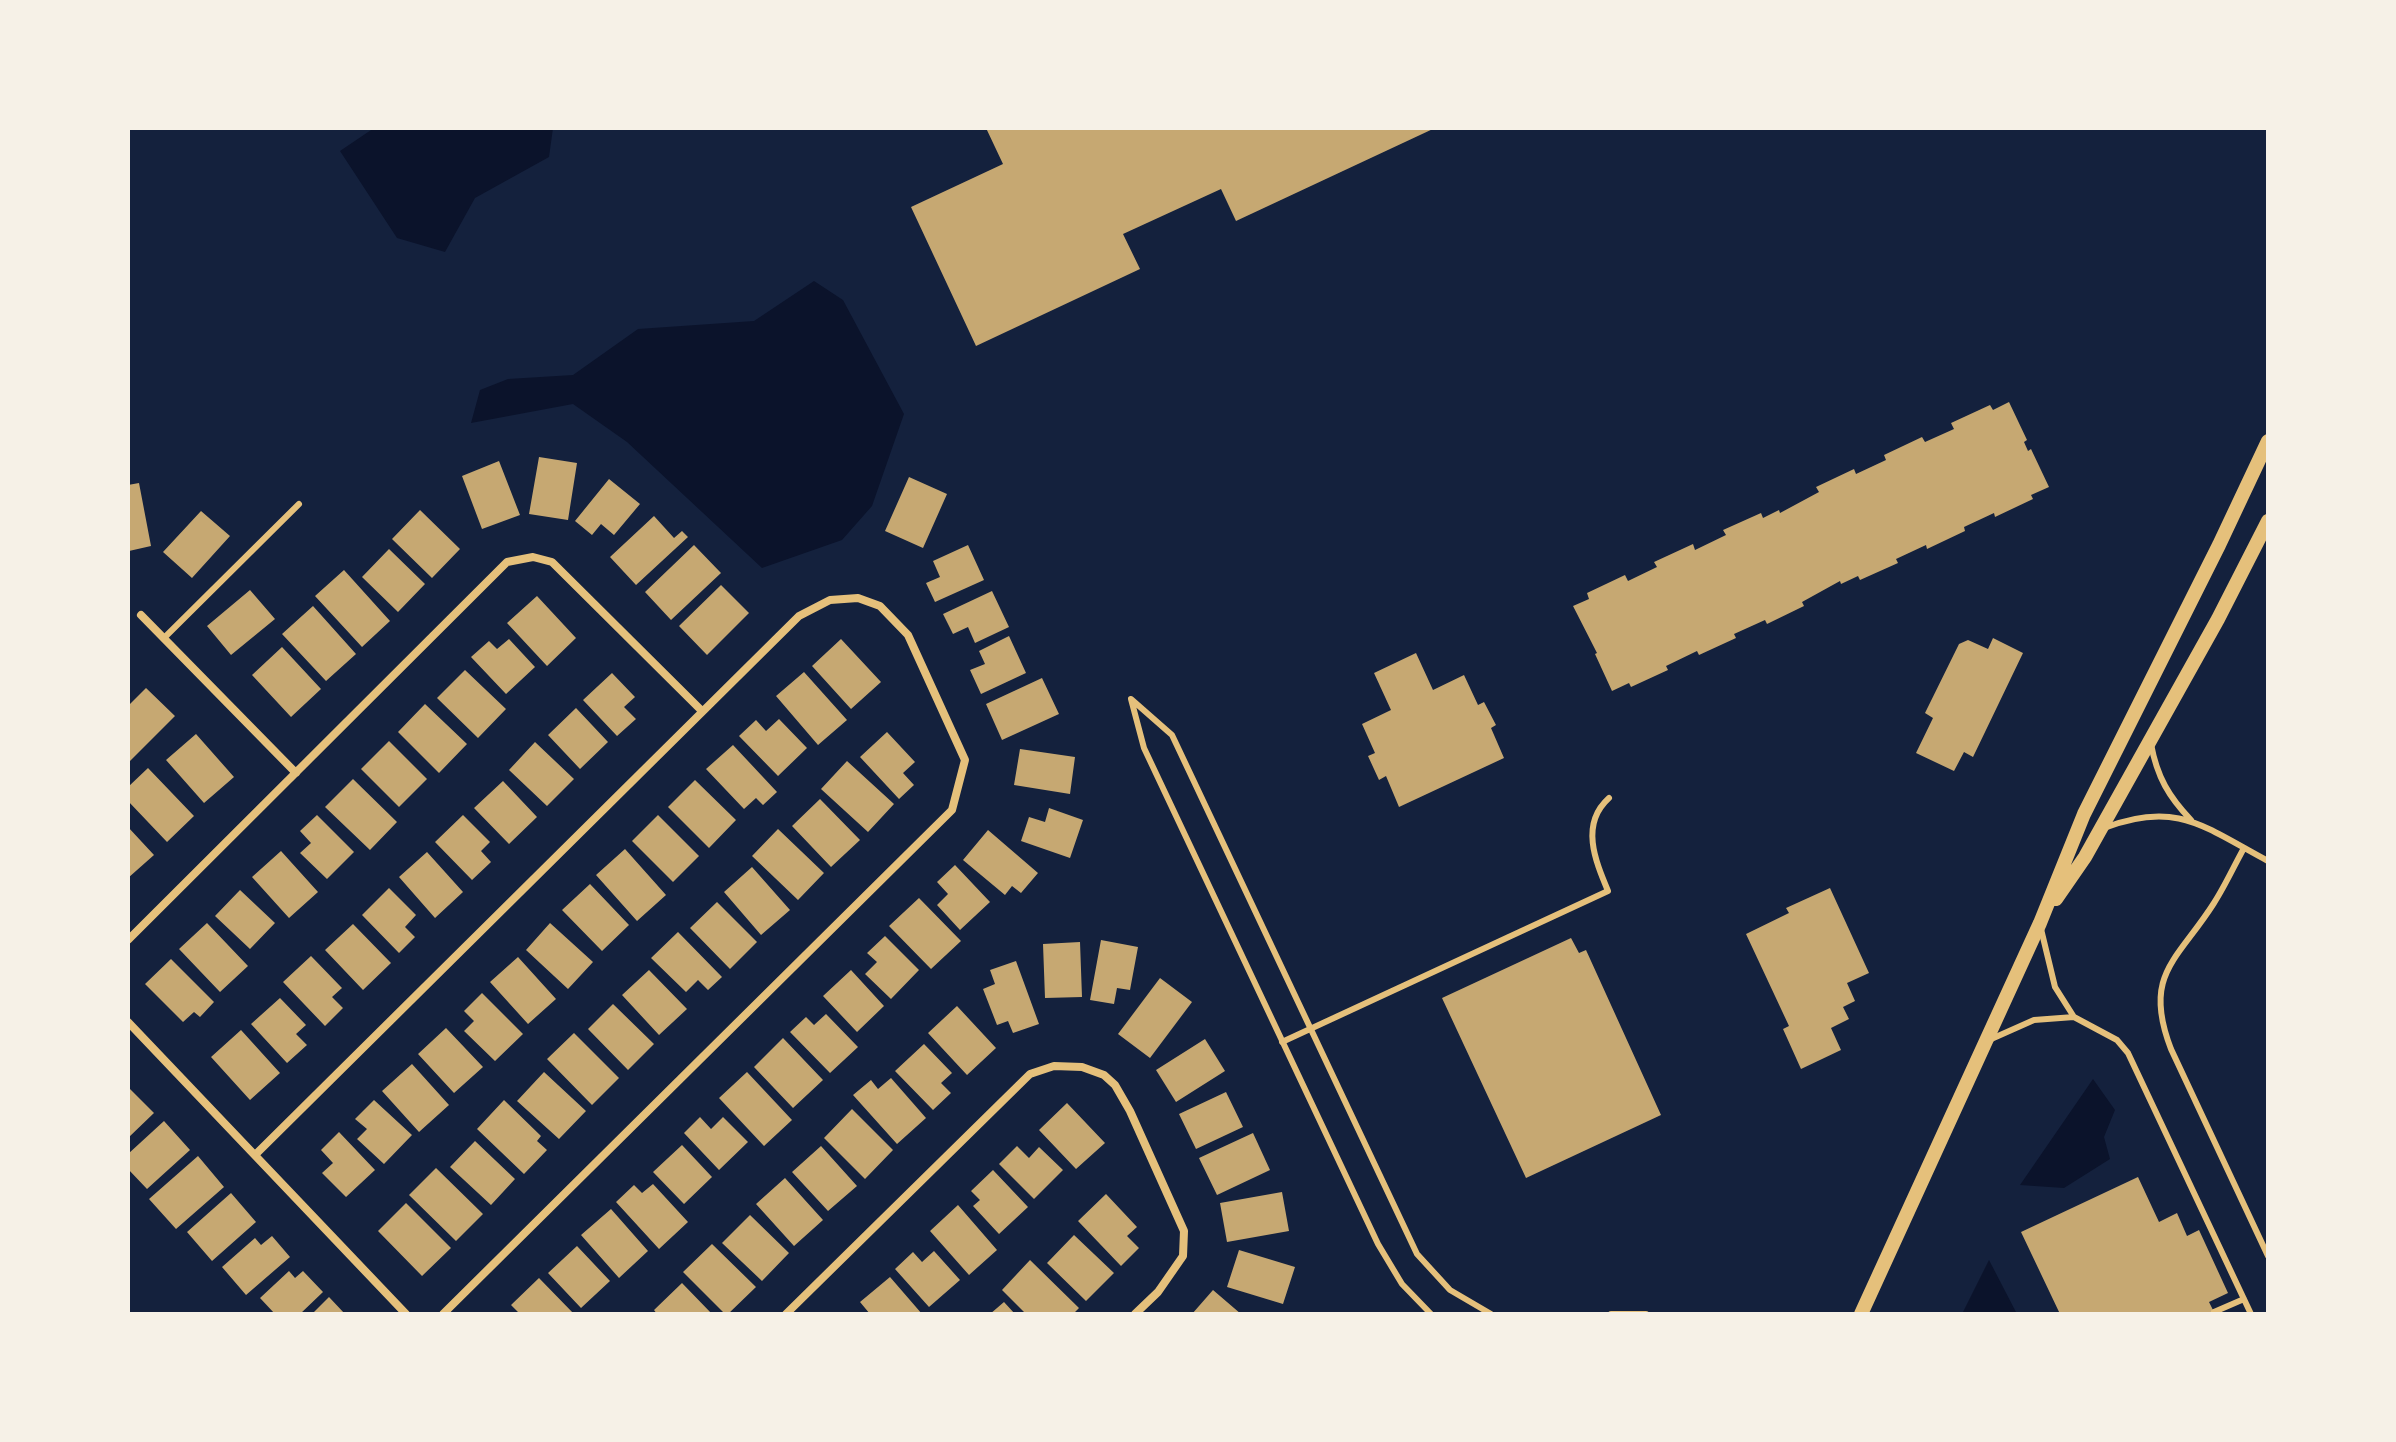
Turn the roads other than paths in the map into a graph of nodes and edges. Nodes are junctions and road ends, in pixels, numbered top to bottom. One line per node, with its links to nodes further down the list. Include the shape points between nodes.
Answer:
1 (2268, 441): 14 (street, via 2084,814)
2 (299, 504): 5 (lane)
3 (2268, 521): 7 (street)
4 (141, 615): 5 (street)
5 (164, 638): 8 (street)
6 (702, 711): 8 (street, via 552,562 533,557 507,562); 21 (street); 26 (street, via 799,616 830,600 858,598 880,606 908,635 965,760 952,810)
7 (2150, 740): 10 (lane, via 2162,785); 11 (street)
8 (296, 773): 15 (street)
9 (1609, 798): 18 (lane, via 1591,834 1608,891)
10 (2191, 820): 11 (lane, via 2153,815); 12 (lane)
11 (2100, 830): 14 (street)
12 (2244, 848): 13 (lane); 22 (lane, via 2213,904 2167,968 2160,1002 2171,1049)
13 (2268, 861)
14 (2040, 923): 16 (lane, via 2055,987); 19 (street)
15 (128, 940)
16 (2074, 1017): 19 (lane, via 2034,1020); 23 (lane, via 2117,1040 2128,1053)
17 (128, 1022): 21 (street)
18 (1311, 1029): 20 (lane); 20 (lane, via 1172,735 1131,699 1144,748); 30 (lane, via 1417,1254 1450,1290)
19 (1986, 1041): 33 (street)
20 (1282, 1042): 29 (lane, via 1383,1255)
21 (255, 1155): 25 (street)
22 (2268, 1256)
23 (2244, 1299): 24 (lane); 34 (lane)
24 (2214, 1312)
25 (406, 1314)
26 (443, 1314)
27 (786, 1314): 28 (street, via 1030,1074 1054,1066 1082,1067 1115,1085 1184,1231 1183,1256)
28 (1135, 1314)
29 (1431, 1314)
30 (1491, 1314)
31 (1611, 1314): 32 (lane)
32 (1646, 1314)
33 (1861, 1314)
34 (2251, 1314)

